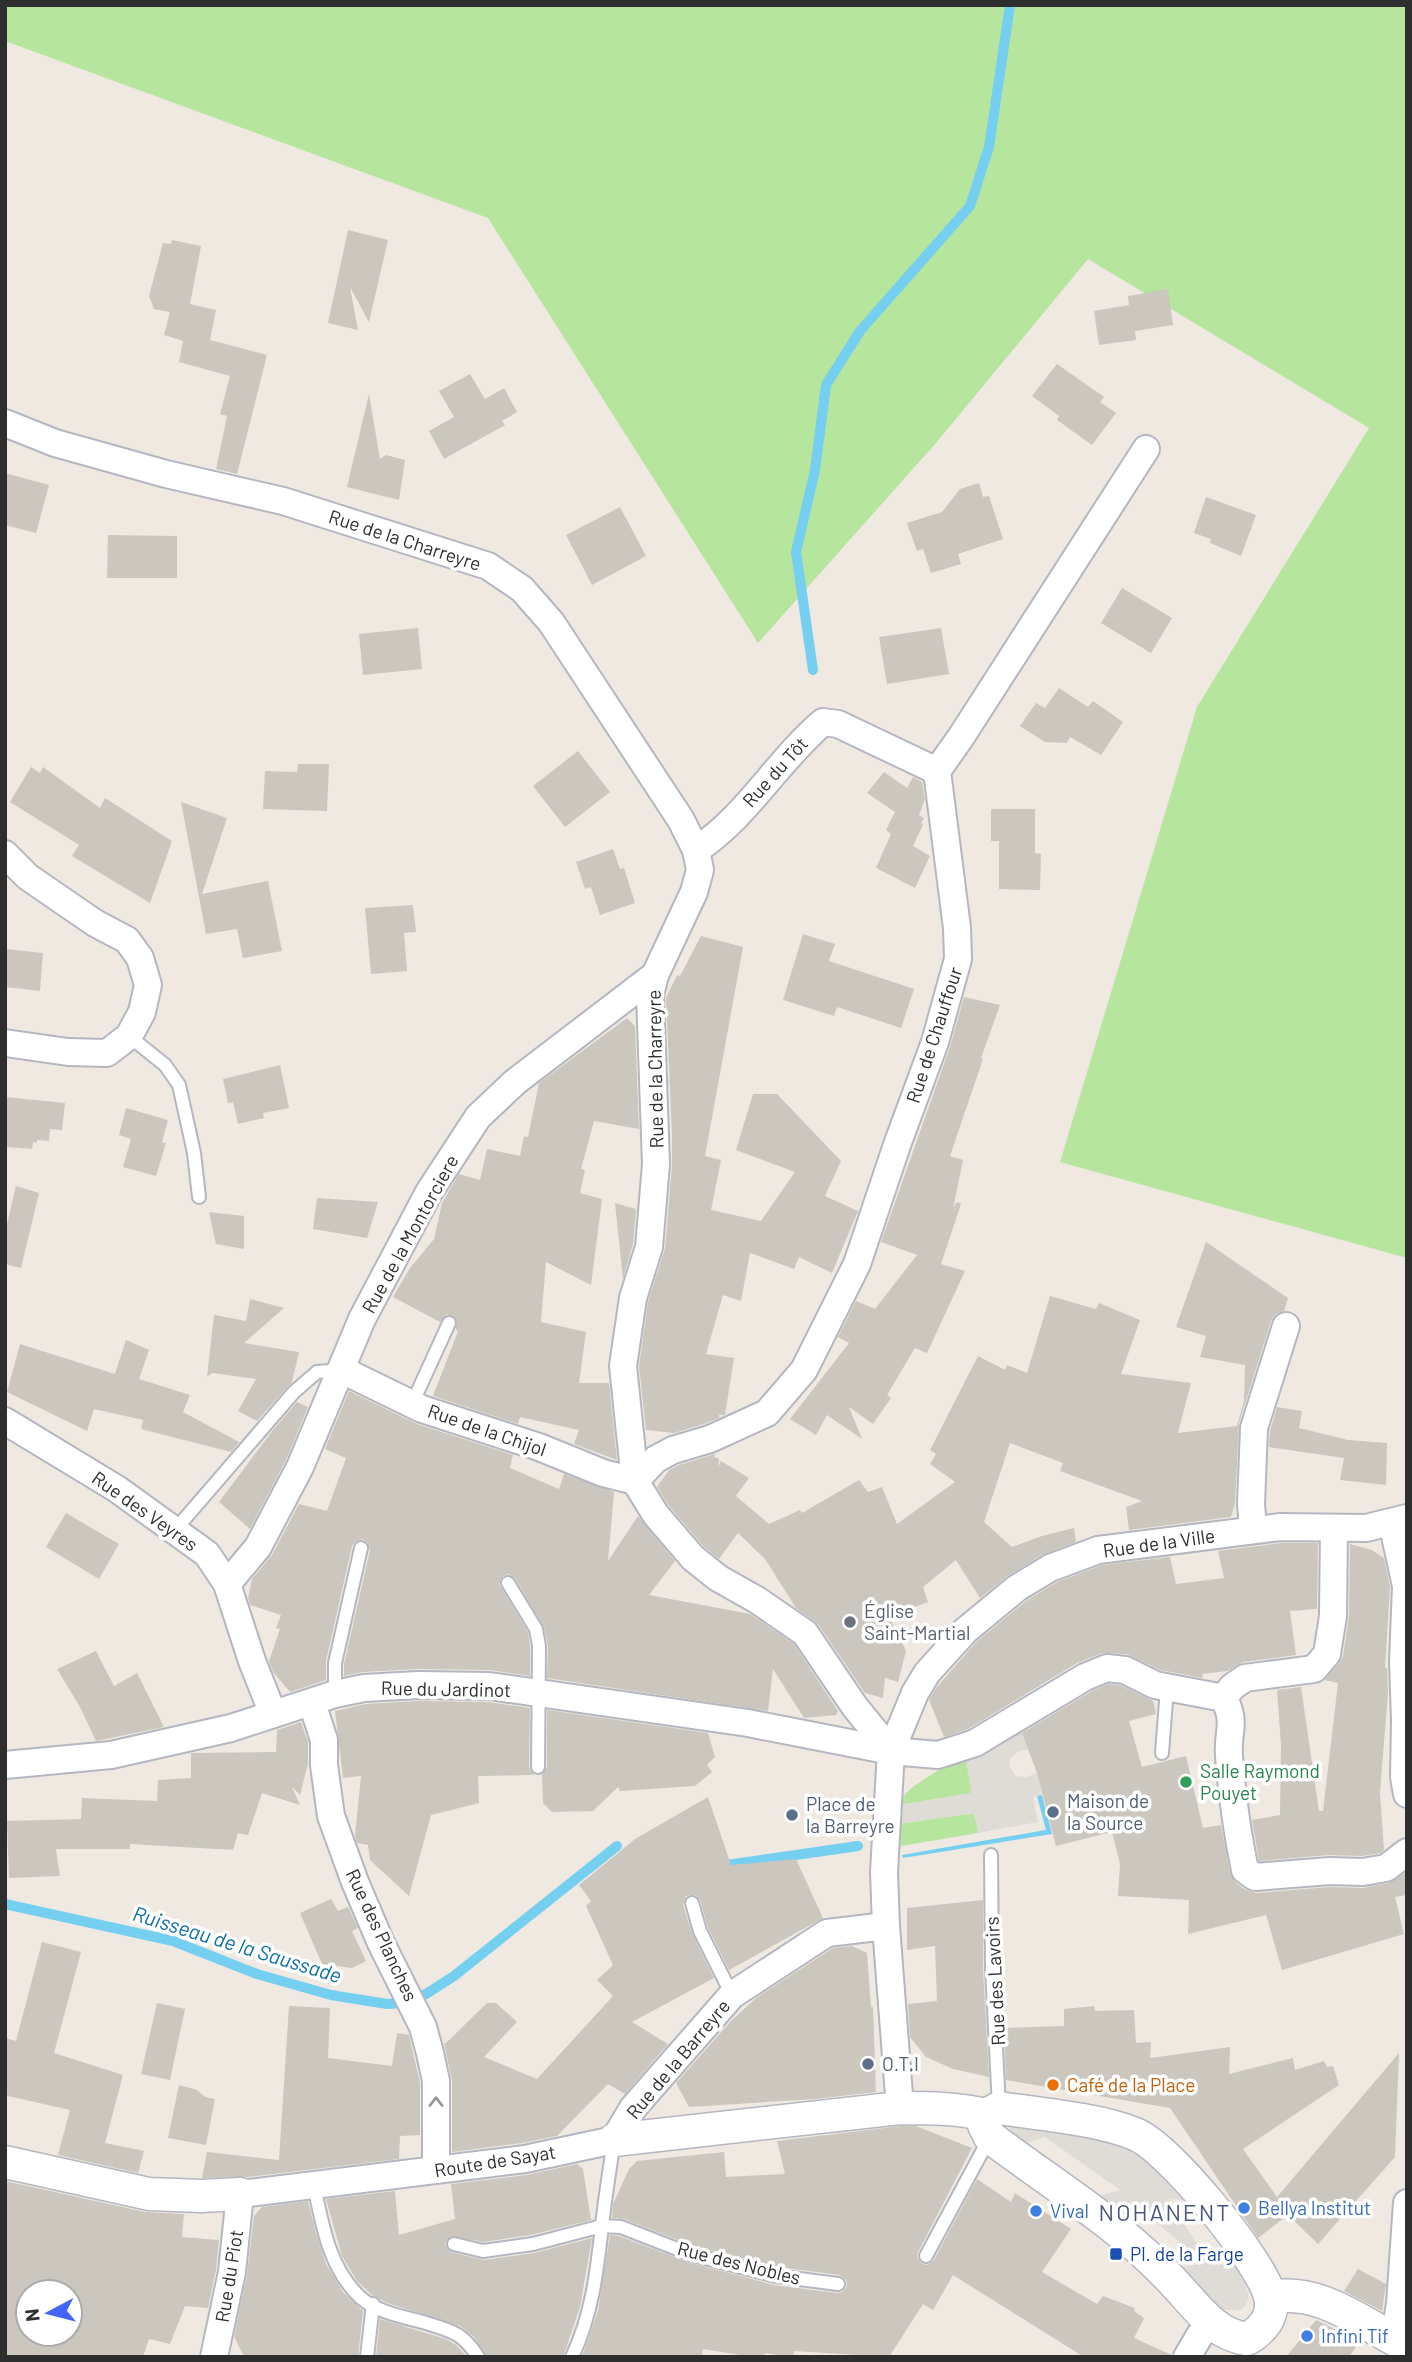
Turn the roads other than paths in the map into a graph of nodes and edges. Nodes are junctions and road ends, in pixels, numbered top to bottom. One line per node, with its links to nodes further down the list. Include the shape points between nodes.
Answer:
1 (5, 423): 4 (street, Rue de la Charreyre, via 55,443 283,501 488,566 522,589 551,622)
2 (1146, 449): 3 (street)
3 (937, 771): 4 (street, Rue du Tôt, via 838,724 823,722 718,835); 15 (street, Rue de Chauffour, via 958,959 935,1042 857,1264 804,1370 767,1413 673,1450)
4 (696, 850): 6 (street, Rue de la Charreyre, via 700,870 694,892)
5 (5, 854): 7 (street, via 28,877 127,940 140,958 148,985)
6 (655, 975): 12 (street, Rue de la Montorciere, via 515,1082 478,1117 429,1192 362,1319); 15 (street, Rue de la Charreyre, via 650,995 656,1164 649,1247 633,1298 623,1366)
7 (130, 1036): 8 (street, via 107,1053); 9 (lane, via 165,1065 179,1085)
8 (5, 1043)
9 (199, 1197)
10 (449, 1323): 13 (lane)
11 (1286, 1326): 19 (street, via 1254,1428)
12 (342, 1370): 13 (street, Rue de la Chijol); 18 (lane, via 317,1372 294,1392); 22 (street, Rue de la Montorciere, via 300,1467 258,1546)
13 (412, 1404): 15 (street, Rue de la Chijol)
14 (5, 1421): 18 (street, Rue des Veyres)
15 (635, 1481): 28 (street, Rue de la Charreyre, via 656,1516 693,1558 805,1633)
16 (1400, 1520): 17 (street, Rue de la Ville); 32 (street, via 1406,1586)
17 (1334, 1529): 19 (street, Rue de la Ville); 25 (street, via 1328,1654 1314,1669 1245,1678)
18 (175, 1530): 22 (street, Rue des Veyres, via 207,1554)
19 (1253, 1530): 28 (street, Rue de la Ville, via 1098,1550 1050,1568 1017,1588 966,1629 927,1673)
20 (361, 1548): 26 (lane)
21 (508, 1583): 24 (lane, via 536,1629)
22 (228, 1584): 27 (street, Rue des Veyres)
23 (1167, 1688): 25 (street, Rue du Jardinot); 28 (street, Rue du Jardinot, via 1125,1670 1107,1668 975,1743 938,1755); 29 (lane)
24 (538, 1692): 26 (street, Rue du Jardinot, via 418,1685 364,1688); 28 (street, Rue du Jardinot, via 748,1723); 31 (lane)
25 (1224, 1698): 33 (street, via 1232,1715 1229,1752 1245,1870 1255,1877 1363,1872 1386,1868)
26 (323, 1699): 27 (street, Rue du Jardinot); 42 (street, Rue des Planches, one-way to 26, via 436,2081 415,2008 381,1944 331,1816 324,1765)
27 (272, 1714): 30 (street, Rue du Jardinot, via 111,1755)
28 (891, 1751): 36 (street, via 884,1872)
29 (1162, 1753)
30 (5, 1765)
31 (538, 1767)
32 (1407, 1794)
33 (1407, 1853)
34 (992, 1855): 39 (lane, Rue des Lavoirs)
35 (692, 1903): 37 (lane, via 700,1931)
36 (886, 1926): 37 (street, Rue de la Barreyre, via 827,1933); 38 (street)
37 (732, 1995): 40 (street, Rue de la Barreyre, via 633,2108)
38 (900, 2108): 39 (street, Route de Sayat, via 965,2110); 40 (street, Route de Sayat)
39 (992, 2120): 48 (lane); 50 (street, Route de Sayat, via 1111,2127 1137,2134 1201,2192); 52 (street, via 1088,2209 1164,2271)
40 (614, 2140): 42 (street, Route de Sayat, via 525,2159); 46 (lane)
41 (5, 2162): 44 (street, Route de Sayat, via 149,2194)
42 (436, 2170): 43 (street, Route de Sayat)
43 (314, 2185): 44 (street, Route de Sayat); 51 (lane, via 325,2242 361,2298)
44 (240, 2194): 55 (street, Rue du Piot, via 232,2272)
45 (1407, 2203): 53 (street)
46 (602, 2226): 47 (lane, via 483,2251); 49 (lane, Rue des Nobles, via 621,2227 690,2254 776,2276); 58 (lane, via 589,2313)
47 (454, 2244)
48 (926, 2256)
49 (838, 2284)
50 (1270, 2297): 53 (street, via 1307,2296); 54 (street, via 1267,2324)
51 (373, 2304): 56 (lane); 57 (lane, via 457,2333)
52 (1212, 2324): 54 (street); 59 (street)
53 (1400, 2342)
54 (1253, 2348)
55 (214, 2357)
56 (367, 2357)
57 (478, 2357)
58 (572, 2357)
59 (1186, 2357)

